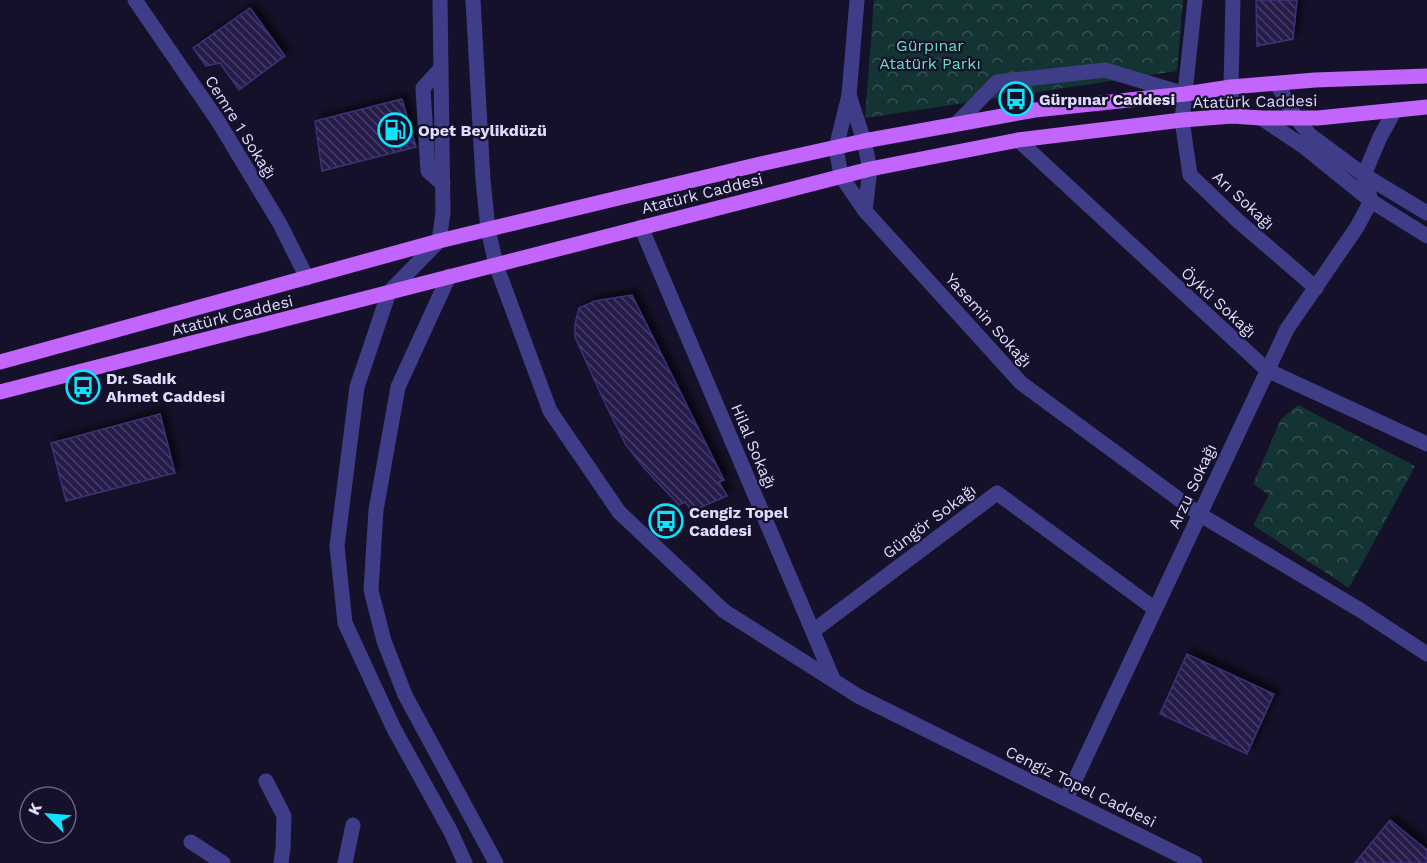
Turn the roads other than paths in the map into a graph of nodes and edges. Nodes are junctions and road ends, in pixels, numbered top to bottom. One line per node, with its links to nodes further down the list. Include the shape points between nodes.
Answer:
1 (135, 0): 34 (street, Cemre 1 Sokağı, via 218,121 280,224)
2 (440, 0): 31 (street, via 443,213)
3 (473, 0): 29 (street, Cengiz Topel Caddesi)
4 (857, 0): 11 (street)
5 (1195, 0): 10 (street, Arı Sokağı)
6 (1233, 0): 9 (street)
7 (1427, 76): 8 (main road, Atatürk Caddesi)
8 (1277, 84): 9 (main road, Atatürk Caddesi); 16 (street)
9 (1231, 87): 10 (main road, Atatürk Caddesi); 14 (street)
10 (1185, 94): 17 (street, Arı Sokağı); 18 (main road, Atatürk Caddesi, via 1035,110); 18 (street, via 1106,70 997,82)
11 (849, 95): 20 (street); 21 (street, Yasemin Sokağı)
12 (1427, 107): 13 (main road, Atatürk Caddesi)
13 (1395, 110): 16 (main road, Atatürk Caddesi); 24 (street)
14 (1233, 116): 15 (main road, Atatürk Caddesi); 17 (main road, Atatürk Caddesi)
15 (1261, 118): 16 (main road, Atatürk Caddesi); 25 (street)
16 (1296, 118): 24 (street, via 1310,135)
17 (1182, 120): 19 (main road, Atatürk Caddesi); 35 (street, Arı Sokağı, via 1190,175)
18 (956, 124): 20 (main road, Atatürk Caddesi)
19 (1018, 140): 22 (main road, Atatürk Caddesi); 38 (street, Öykü Sokağı)
20 (864, 141): 21 (main road, Atatürk Caddesi); 22 (street)
21 (836, 148): 23 (street, Yasemin Sokağı); 29 (main road, Atatürk Caddesi)
22 (870, 169): 23 (main road, Atatürk Caddesi); 26 (street)
23 (841, 176): 26 (street, Yasemin Sokağı); 28 (main road, Atatürk Caddesi)
24 (1364, 176): 25 (street); 27 (street)
25 (1371, 201): 30 (street); 35 (street, Arzu Sokağı)
26 (865, 211): 41 (street, Yasemin Sokağı, via 1021,383)
27 (1427, 213)
28 (641, 227): 32 (main road, Atatürk Caddesi); 43 (street, Hilal Sokağı)
29 (488, 229): 31 (main road, Atatürk Caddesi); 32 (street, Cengiz Topel Caddesi)
30 (1427, 236)
31 (439, 241): 34 (main road, Atatürk Caddesi); 36 (street)
32 (496, 266): 33 (main road, Atatürk Caddesi); 45 (street, Cengiz Topel Caddesi, via 550,411 619,512 724,611)
33 (448, 276): 36 (main road, Atatürk Caddesi); 54 (street, via 398,387 376,510 371,590 384,641 405,695)
34 (307, 278): 37 (main road, Atatürk Caddesi)
35 (1316, 288): 38 (street, Arzu Sokağı, via 1287,328)
36 (389, 292): 39 (main road, Atatürk Caddesi); 53 (street, via 357,387 337,546 345,623 394,729)
37 (0, 362)
38 (1267, 370): 40 (street, Öykü Sokağı); 41 (street, Arzu Sokağı)
39 (0, 392)
40 (1427, 444)
41 (1199, 514): 42 (street, Arzu Sokağı); 44 (street, Yasemin Sokağı)
42 (1155, 609): 43 (street, Güngör Sokağı, via 997,493); 47 (street, Arzu Sokağı)
43 (813, 631): 45 (street, Hilal Sokağı)
44 (1427, 654)
45 (833, 680): 47 (street, Cengiz Topel Caddesi)
46 (266, 781): 51 (street, via 284,816)
47 (1066, 799): 55 (street, Cengiz Topel Caddesi)
48 (353, 825): 52 (street)
49 (191, 842): 50 (street)
50 (223, 863)
51 (281, 863)
52 (345, 863)
53 (465, 863)
54 (496, 863)
55 (1195, 863)

